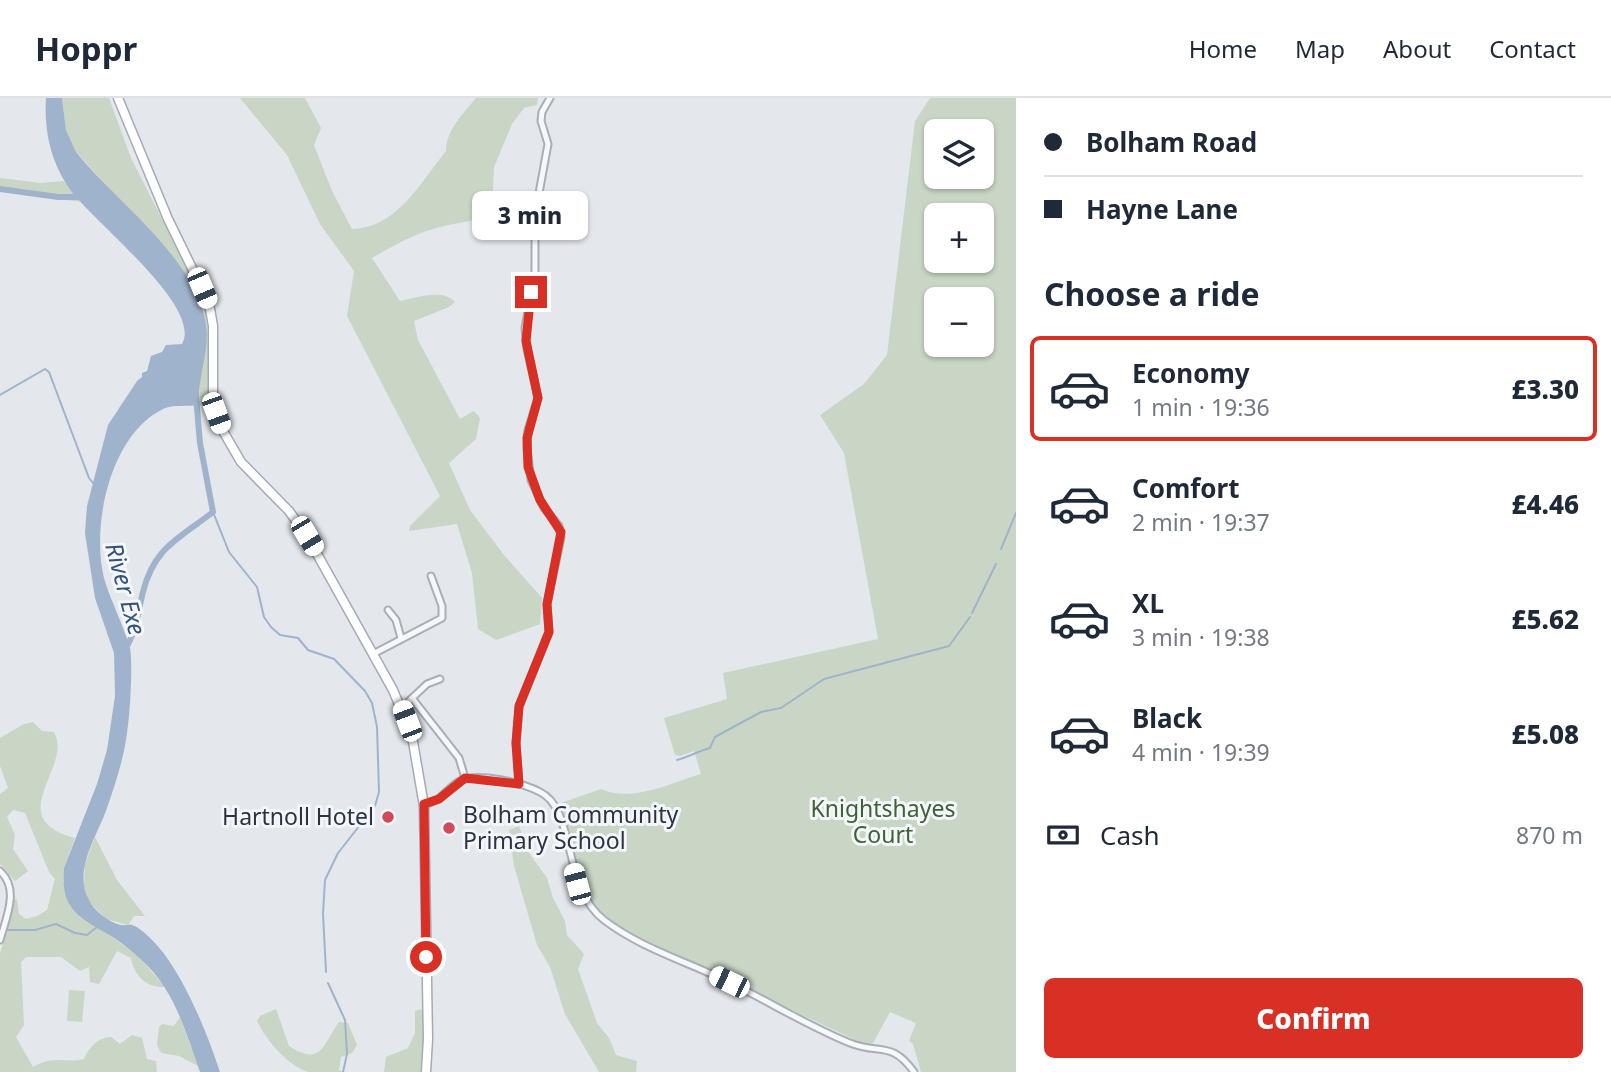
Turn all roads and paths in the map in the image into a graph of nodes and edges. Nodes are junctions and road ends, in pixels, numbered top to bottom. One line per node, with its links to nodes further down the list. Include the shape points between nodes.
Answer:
1 (118, 98): 8 (main road, via 209,303 213,395 223,431 241,462 307,536)
2 (550, 98): 11 (street, via 541,121 548,144 535,215 535,271 525,328 538,398 527,449 531,480 561,537 547,604 547,641 519,706)
3 (431, 576): 5 (street)
4 (443, 582): 5 (street)
5 (435, 584): 7 (street, via 442,618)
6 (388, 610): 7 (street)
7 (401, 638): 8 (street)
8 (373, 654): 12 (main road, via 409,729)
9 (440, 680): 10 (street, via 410,700 459,758)
10 (465, 778): 11 (street); 12 (street, via 439,799)
11 (519, 784): 16 (street, via 553,801 577,884 602,918 653,948 850,1043 895,1052)
12 (424, 804): 15 (main road)
13 (0, 871): 14 (street, via 12,892)
14 (1, 937)
15 (426, 1072)
16 (915, 1072)

